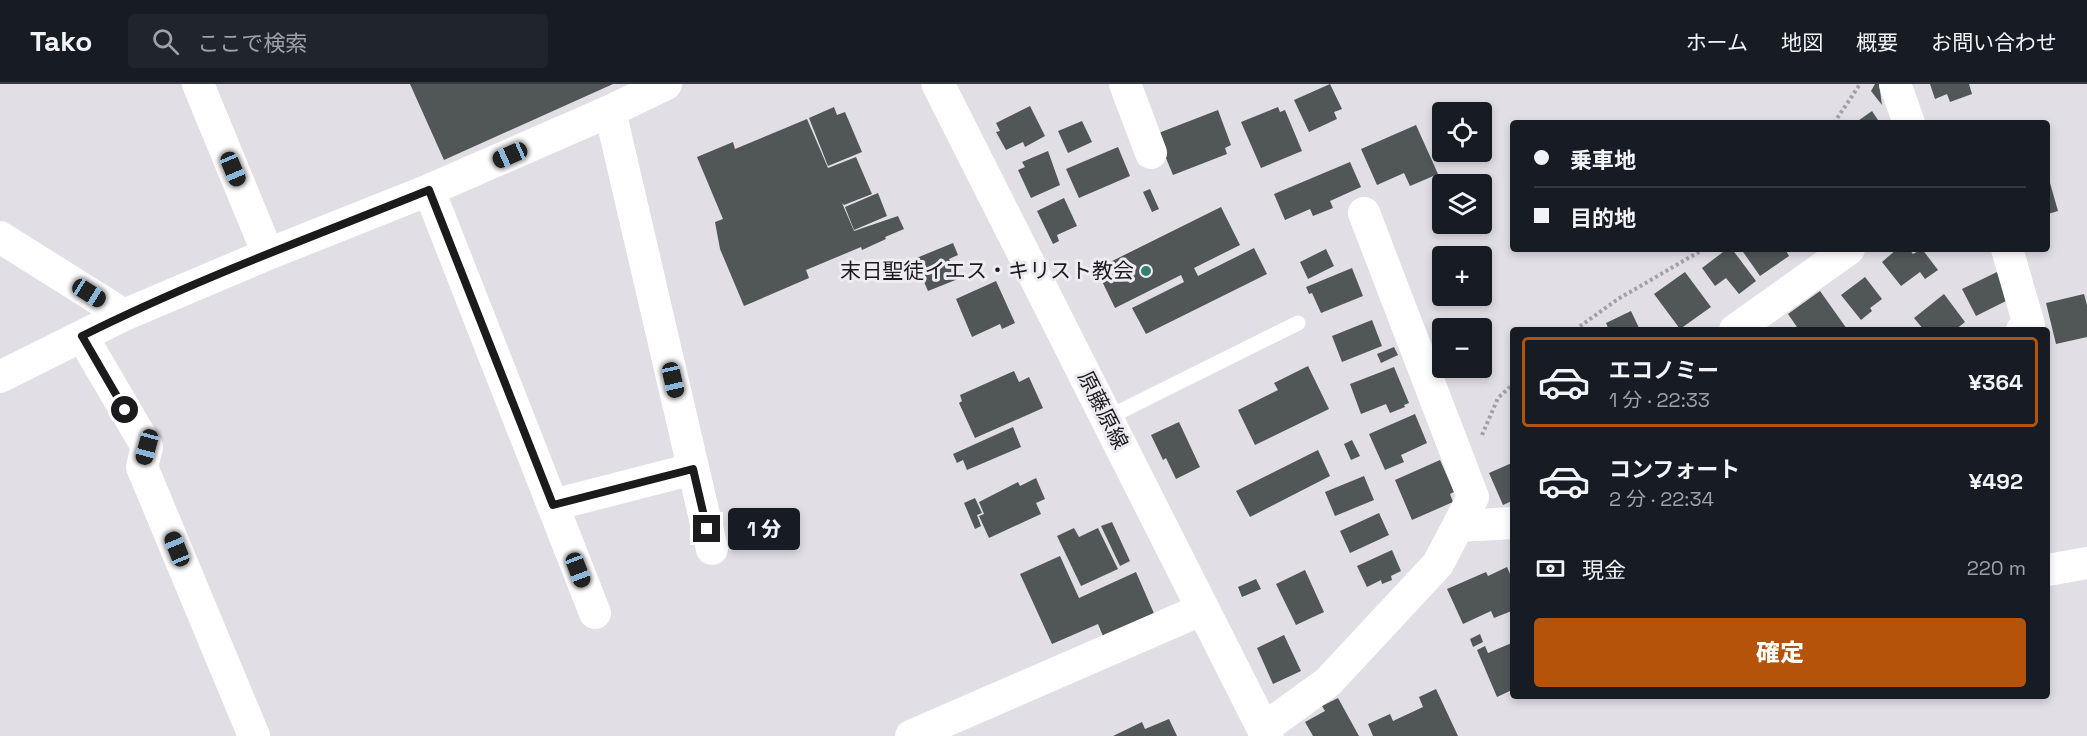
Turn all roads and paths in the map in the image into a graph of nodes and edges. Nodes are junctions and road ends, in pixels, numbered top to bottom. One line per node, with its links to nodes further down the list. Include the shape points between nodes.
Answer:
1 (198, 84): 17 (street)
2 (666, 84): 7 (street)
3 (938, 84): 26 (main road, 原藤原線)
4 (1125, 84): 10 (street)
5 (1860, 84): 8 (path)
6 (1895, 84): 9 (street)
7 (610, 111): 11 (street); 27 (street)
8 (1837, 120)
9 (1909, 120)
10 (1151, 153)
11 (429, 190): 17 (street); 29 (street)
12 (1364, 213): 28 (street)
13 (0, 237): 18 (street)
14 (1699, 252): 20 (path, via 1618,299)
15 (1845, 252): 21 (street)
16 (2008, 252): 22 (street, via 2029,325)
17 (268, 254): 18 (street)
18 (124, 315): 23 (street)
19 (1298, 323): 26 (lane)
20 (1579, 327)
21 (1739, 327)
22 (2026, 327)
23 (82, 336): 24 (street); 38 (street, via 147,447 142,466)
24 (0, 377)
25 (1510, 387): 28 (path, via 1498,398)
26 (1107, 418): 35 (main road, 原藤原線)
27 (693, 469): 29 (street); 32 (street)
28 (1464, 477): 31 (street, via 1473,497)
29 (553, 505): 36 (street)
30 (1510, 523): 31 (street)
31 (1458, 526): 37 (street, via 1438,564 1328,682)
32 (712, 549)
33 (2087, 563): 34 (street)
34 (2050, 570)
35 (1203, 609): 37 (main road, 原藤原線); 39 (street)
36 (595, 613)
37 (1265, 732)
38 (254, 736)
39 (911, 736)

